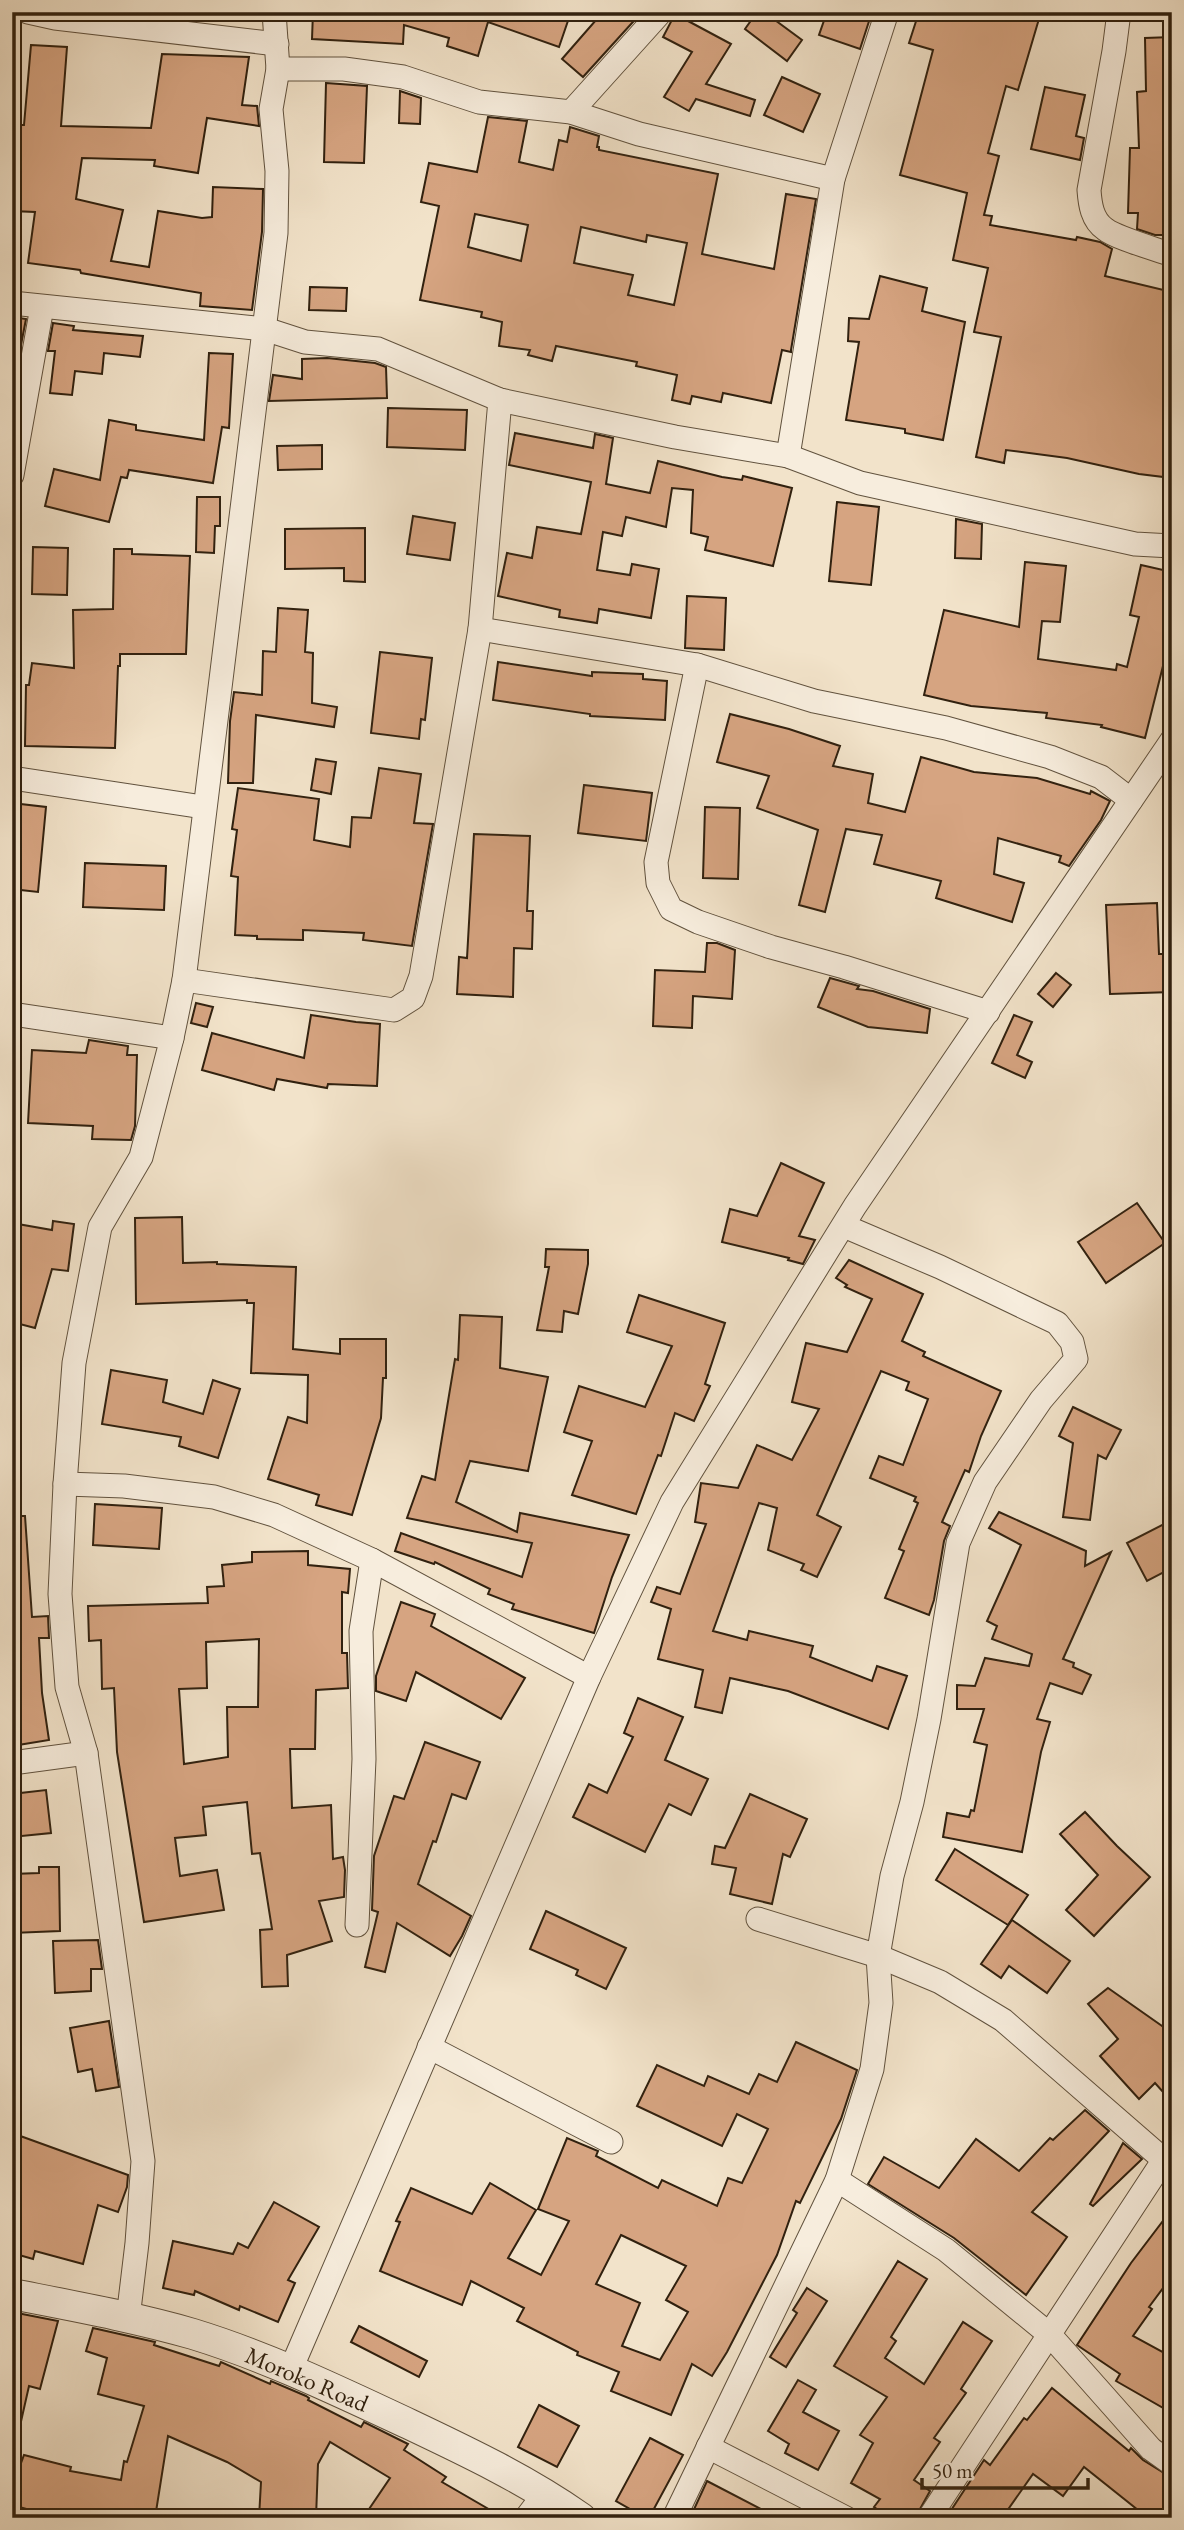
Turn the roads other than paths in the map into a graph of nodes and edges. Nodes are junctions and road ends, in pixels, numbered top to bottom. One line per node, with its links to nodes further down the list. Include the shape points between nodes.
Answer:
1 (28, 12): 6 (street)
2 (274, 12): 6 (street)
3 (661, 12): 8 (street)
4 (887, 12): 9 (street)
5 (1119, 12): 10 (street, via 1090,207 1105,230)
6 (277, 44): 7 (street)
7 (278, 69): 8 (street, via 344,69 403,77 480,102); 13 (street, via 271,110 277,171 276,233)
8 (571, 112): 9 (street, via 639,134)
9 (833, 179): 15 (street)
10 (1172, 256)
11 (12, 303): 12 (street)
12 (43, 307): 13 (street); 16 (street)
13 (265, 329): 14 (street, via 305,342 378,349); 23 (street)
14 (500, 400): 15 (street); 18 (street)
15 (788, 456): 17 (street, via 860,482 1135,544)
16 (12, 475)
17 (1172, 546)
18 (480, 629): 19 (street); 24 (street, via 421,976 413,998 394,1010)
19 (697, 665): 22 (street, via 814,701 946,728 1050,757 1101,777); 25 (street, via 656,862 658,883 671,909 771,947)
20 (1172, 740): 22 (street)
21 (12, 778): 23 (street)
22 (1131, 800): 25 (street)
23 (203, 807): 24 (street)
24 (184, 980): 27 (street)
25 (988, 1012): 28 (street)
26 (12, 1014): 27 (street)
27 (172, 1038): 29 (street, via 141,1157 100,1227 75,1363)
28 (844, 1226): 31 (street, via 672,1503); 36 (street, via 1058,1323 1072,1342 1076,1359 1041,1399 985,1482 958,1544 926,1733)
29 (65, 1484): 30 (street, via 214,1497 274,1515); 32 (street, via 61,1594 67,1687)
30 (372, 1560): 31 (street); 35 (street, via 361,1631 364,1759)
31 (589, 1677): 37 (street)
32 (86, 1753): 33 (street); 42 (street, via 143,2161)
33 (12, 1763)
34 (758, 1919): 36 (street)
35 (357, 1925)
36 (878, 1956): 39 (street, via 940,1982 1003,2020); 40 (street, via 881,2003 872,2069)
37 (429, 2047): 38 (street); 44 (street)
38 (611, 2142)
39 (1169, 2160): 43 (street)
40 (836, 2180): 43 (street, via 946,2250); 45 (street)
41 (12, 2294): 42 (street, Moroko Road)
42 (128, 2318): 44 (street, Moroko Road)
43 (1050, 2335): 46 (street, via 1151,2449); 52 (street)
44 (291, 2369): 47 (street, Moroko Road)
45 (708, 2447): 50 (street); 51 (street)
46 (1172, 2463)
47 (545, 2493): 48 (street); 49 (street, Moroko Road)
48 (526, 2518)
49 (580, 2518)
50 (674, 2518)
51 (846, 2518)
52 (929, 2518)

